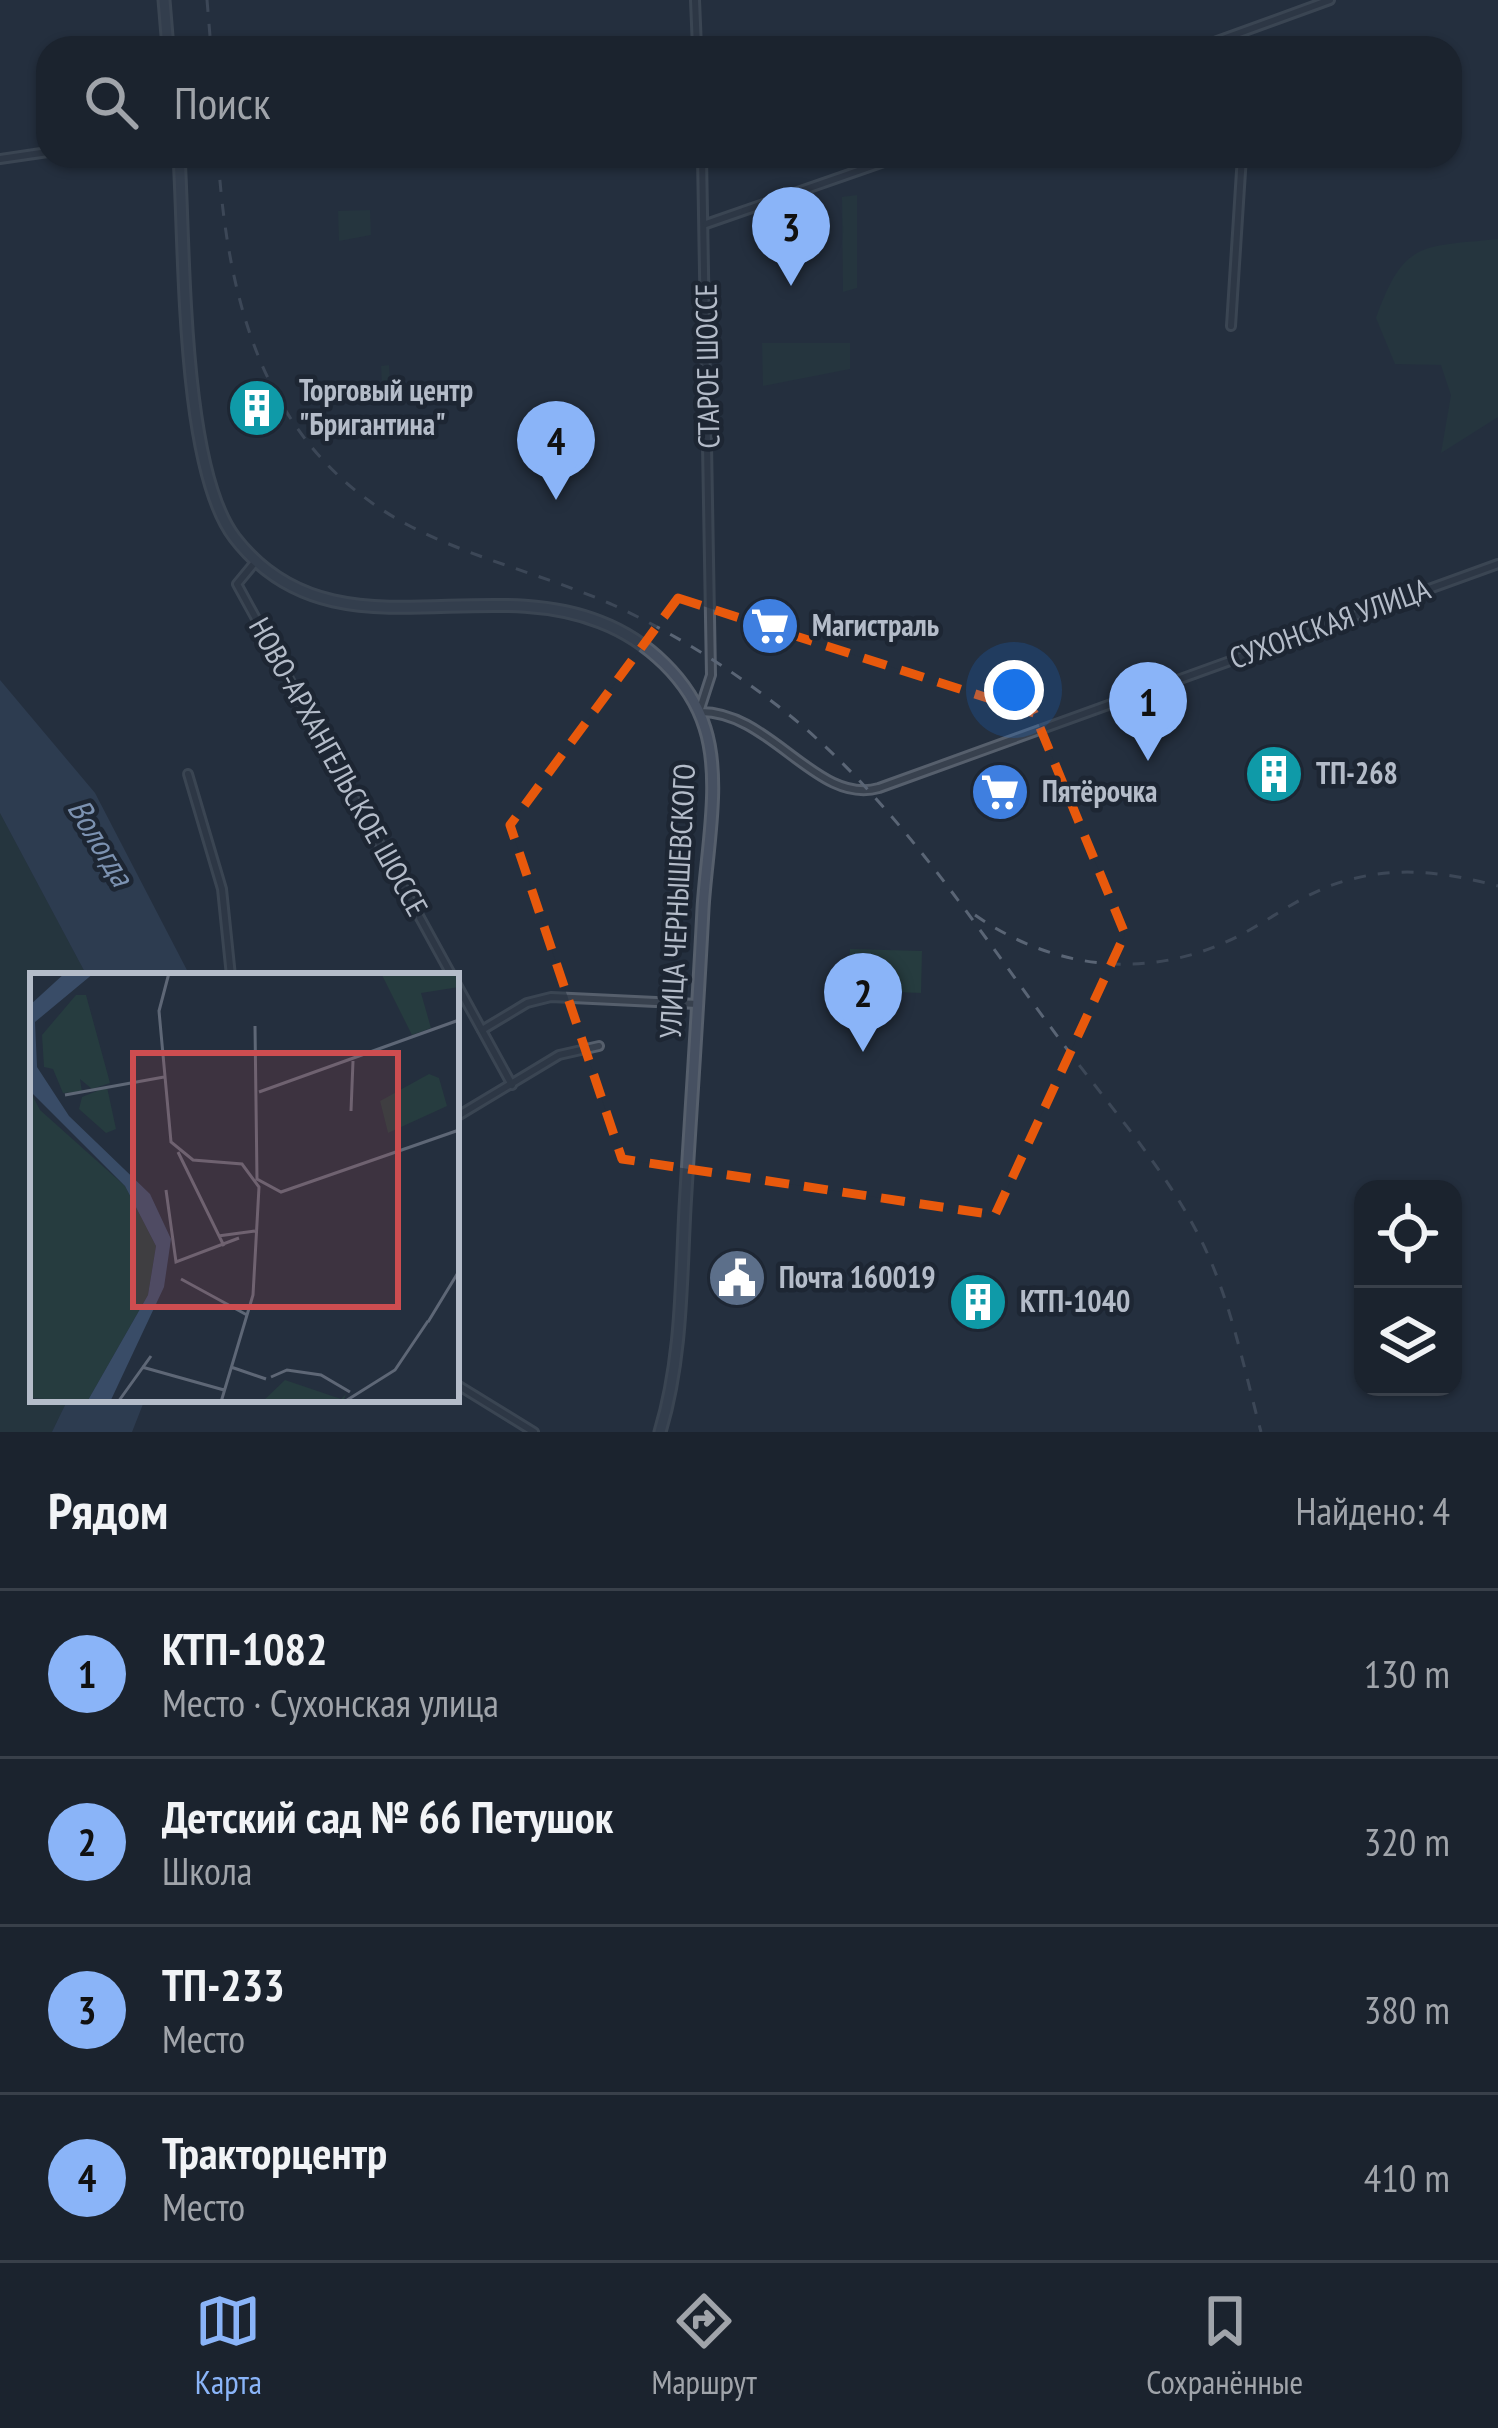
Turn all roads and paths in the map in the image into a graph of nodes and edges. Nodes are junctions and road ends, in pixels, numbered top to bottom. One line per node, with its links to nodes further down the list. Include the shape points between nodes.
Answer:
1 (164, 0): 5 (main road)
2 (695, 0): 6 (street)
3 (1330, 0): 4 (street)
4 (1239, 34): 7 (street)
5 (167, 36)
6 (696, 36)
7 (1233, 36)
8 (36, 154): 9 (street)
9 (0, 159)
10 (179, 168): 16 (main road, УЛИЦА ЧЕРНЫШЕВСКОГО, via 201,454 222,518)
11 (703, 168): 14 (street, СТАРОЕ ШОССЕ)
12 (867, 168): 14 (street)
13 (1241, 168): 15 (street)
14 (706, 224): 18 (street, СТАРОЕ ШОССЕ, via 711,675)
15 (1231, 326)
16 (256, 561): 18 (main road, УЛИЦА ЧЕРНЫШЕВСКОГО, via 338,605 520,606 580,615 648,649); 21 (street, НОВО-АРХАНГЕЛЬСКОЕ ШОССЕ, via 237,584)
17 (1498, 563): 18 (street, СУХОНСКАЯ УЛИЦА, via 868,791 834,784 744,720)
18 (699, 712): 23 (main road, УЛИЦА ЧЕРНЫШЕВСКОГО, via 711,763)
19 (188, 774): 20 (street, via 222,889)
20 (232, 973)
21 (450, 973)
22 (459, 989): 24 (street, НОВО-АРХАНГЕЛЬСКОЕ ШОССЕ)
23 (698, 1004): 24 (street, via 550,997); 30 (main road, УЛИЦА ЧЕРНЫШЕВСКОГО, via 676,1368)
24 (482, 1030): 26 (street, НОВО-АРХАНГЕЛЬСКОЕ ШОССЕ)
25 (599, 1046): 26 (street, via 559,1055)
26 (513, 1086): 27 (street)
27 (459, 1115)
28 (459, 1386): 29 (street)
29 (534, 1432)
30 (660, 1432)

